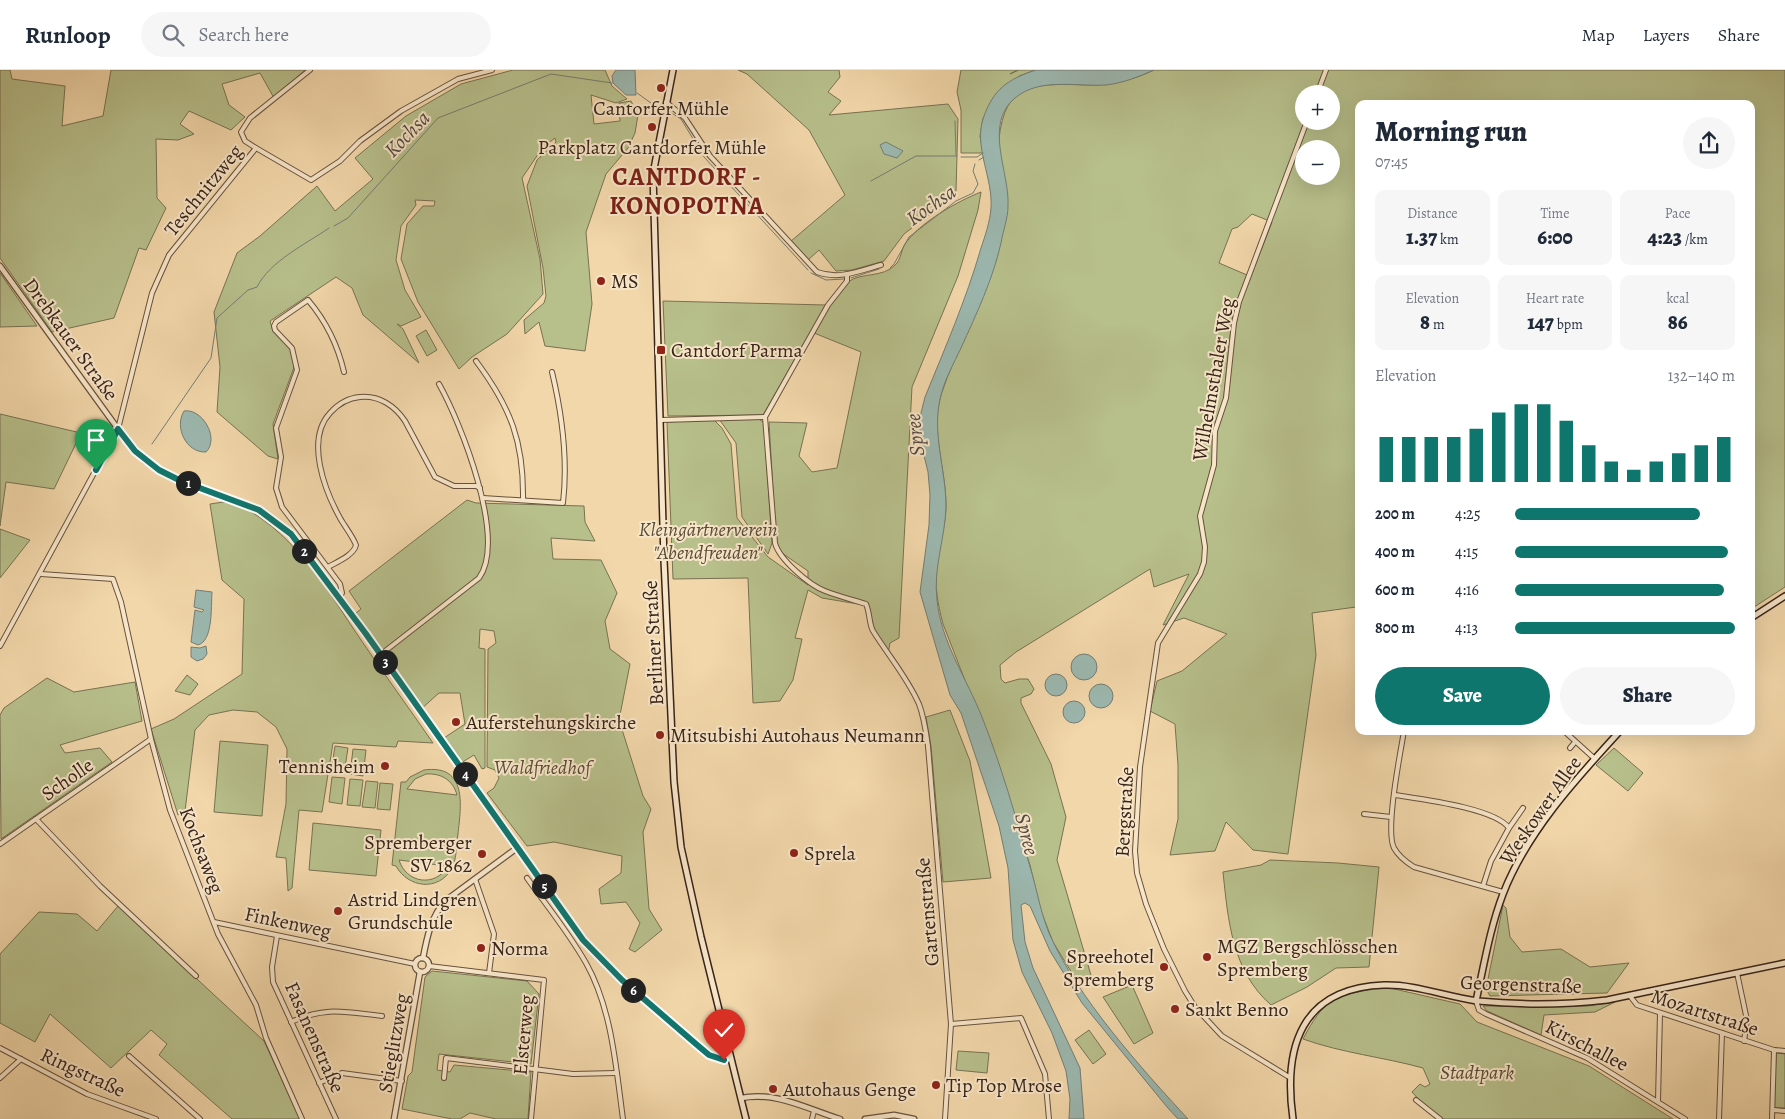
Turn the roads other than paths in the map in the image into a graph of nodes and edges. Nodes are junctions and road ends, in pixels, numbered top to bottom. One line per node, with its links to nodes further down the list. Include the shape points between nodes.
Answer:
1 (310, 70): 8 (street, via 244,126 242,138)
2 (492, 70): 8 (street, Teschnitzweg, via 458,79 401,111 360,141 340,161 311,180)
3 (673, 70): 6 (main road, Berliner Straße)
4 (1326, 70): 5 (street)
5 (1320, 85)
6 (666, 102): 11 (street, via 685,118 710,156 813,268 827,275); 17 (main road, Berliner Straße, via 653,174)
7 (1304, 130): 22 (street, Wilhelmsthaler Weg, via 1237,309 1226,398 1215,431 1214,465 1200,516)
8 (256, 148): 18 (street, Teschnitzweg, via 169,255 163,267 152,293)
9 (881, 265): 11 (street)
10 (0, 266): 18 (street, Drebkauer Straße)
11 (847, 275): 16 (street, via 847,281 828,305)
12 (476, 362): 21 (street, via 515,426 523,470)
13 (344, 372): 23 (street, via 328,330 308,300 276,322 275,330 294,354 297,370 276,428 281,457 276,488 282,507)
14 (552, 372): 21 (street, via 564,446 562,503)
15 (439, 384): 19 (street, via 462,434)
16 (765, 417): 17 (street); 64 (street, Gartenstraße, via 777,553 824,590 866,604 872,628 890,652 919,703 928,746)
17 (661, 420): 71 (main road, Berliner Straße, via 664,560 678,827)
18 (118, 429): 24 (street, Teschnitzweg); 26 (street, Drebkauer Straße, via 135,451 159,470 274,519 291,534)
19 (480, 488): 20 (street); 23 (street, via 446,484 435,477 400,413 387,403 365,397 346,401 324,420 319,435 319,455 330,498 356,545 350,554)
20 (484, 498): 21 (street); 29 (street, via 484,571)
21 (522, 500)
22 (1204, 562): 75 (street, Bergstraße, via 1200,574 1158,642 1140,767 1135,843 1137,873 1164,948 1195,1007 1222,1036)
23 (328, 567): 26 (street, via 342,588)
24 (40, 574): 28 (street, Teschnitzweg); 33 (street, Kochsaweg, via 113,579)
25 (1785, 596): 27 (main road)
26 (339, 597): 29 (street, Drebkauer Straße)
27 (1755, 615)
28 (0, 646)
29 (380, 655): 44 (street, Drebkauer Straße)
30 (1403, 735): 37 (street)
31 (1568, 735): 34 (street)
32 (1616, 735): 36 (main road, Weskower Allee)
33 (151, 740): 41 (street, Scholle); 49 (street, Kochsaweg, via 170,810)
34 (1576, 742): 35 (street); 36 (street)
35 (1570, 748)
36 (1595, 759): 48 (main road, Weskower Allee, via 1526,848)
37 (1395, 795): 40 (street); 42 (street, via 1478,811 1506,823)
38 (1523, 808): 42 (street)
39 (1364, 814): 40 (street)
40 (1391, 817): 47 (street, via 1390,834 1403,860 1414,867)
41 (36, 819): 43 (street, Scholle); 58 (street, via 100,886)
42 (1509, 828): 47 (street, via 1491,862)
43 (0, 844)
44 (518, 848): 46 (street); 71 (street, Drebkauer Straße, via 583,940 604,964 709,1055)
45 (527, 878): 74 (street, via 587,964 598,988 607,1018)
46 (475, 879): 51 (street, via 445,901 435,914); 56 (street, via 494,934)
47 (1483, 886): 48 (street)
48 (1504, 892): 60 (main road, Weskower Allee)
49 (214, 922): 50 (street, Finkenweg); 88 (street, Kochsaweg, via 256,1005 266,1038)
50 (277, 936): 53 (street, Finkenweg); 63 (street, Fasanenstraße, via 272,975)
51 (423, 958): 53 (street); 54 (street)
52 (1785, 963): 57 (main road, Georgenstraße)
53 (415, 964): 55 (street)
54 (429, 966): 55 (street); 56 (street, Elsterweg)
55 (420, 972): 78 (street, Stieglitzweg)
56 (489, 973): 73 (street, Elsterweg, via 544,980)
57 (1737, 973): 59 (main road, Georgenstraße); 66 (street, via 1747,1020)
58 (196, 976)
59 (1630, 996): 60 (main road, Georgenstraße, via 1538,1004); 61 (street, Mozartstraße, via 1637,1005)
60 (1476, 1001): 75 (main road, Georgenstraße, via 1401,986 1384,985 1340,993 1325,1001 1301,1032); 82 (street, Kirschallee, via 1479,1010 1486,1014 1577,1053)
61 (1660, 1013): 65 (street, Mozartstraße); 82 (street)
62 (382, 1016): 63 (street, via 328,1011 312,1013)
63 (291, 1022): 79 (street, Fasanenstraße)
64 (950, 1024): 98 (street, Gartenstraße); 99 (street, via 1021,1018 1044,1074)
65 (1722, 1033): 66 (street, Mozartstraße); 103 (street)
66 (1744, 1041): 68 (street, Mozartstraße)
67 (0, 1048): 72 (street, Ringstraße)
68 (1774, 1050): 69 (street, Mozartstraße); 83 (street)
69 (1785, 1051)
70 (129, 1056): 87 (street)
71 (731, 1058): 80 (main road, Berliner Straße)
72 (21, 1059): 76 (street); 86 (street, Ringstraße, via 87,1094)
73 (535, 1069): 74 (street, via 573,1074); 77 (street, via 446,1058); 91 (street, Elsterweg)
74 (616, 1073): 92 (street)
75 (1289, 1077): 100 (main road, Georgenstraße)
76 (0, 1078)
77 (444, 1078)
78 (402, 1081): 79 (street, via 342,1073); 90 (street, Stieglitzweg)
79 (319, 1083): 89 (street, Fasanenstraße)
80 (741, 1098): 84 (street, via 774,1097); 93 (main road, Berliner Straße)
81 (1416, 1100): 101 (street)
82 (1658, 1101): 102 (street, Kirschallee)
83 (1773, 1110): 85 (street); 104 (street)
84 (814, 1111): 94 (street); 95 (street)
85 (1785, 1111)
86 (156, 1119)
87 (200, 1119)
88 (302, 1119)
89 (336, 1119)
90 (394, 1119)
91 (530, 1119)
92 (623, 1119)
93 (746, 1119)
94 (812, 1119)
95 (840, 1119)
96 (865, 1119): 97 (street, via 894,1115)
97 (914, 1119)
98 (945, 1119)
99 (1049, 1119)
100 (1293, 1119)
101 (1440, 1119)
102 (1685, 1119)
103 (1719, 1119)
104 (1772, 1119)

